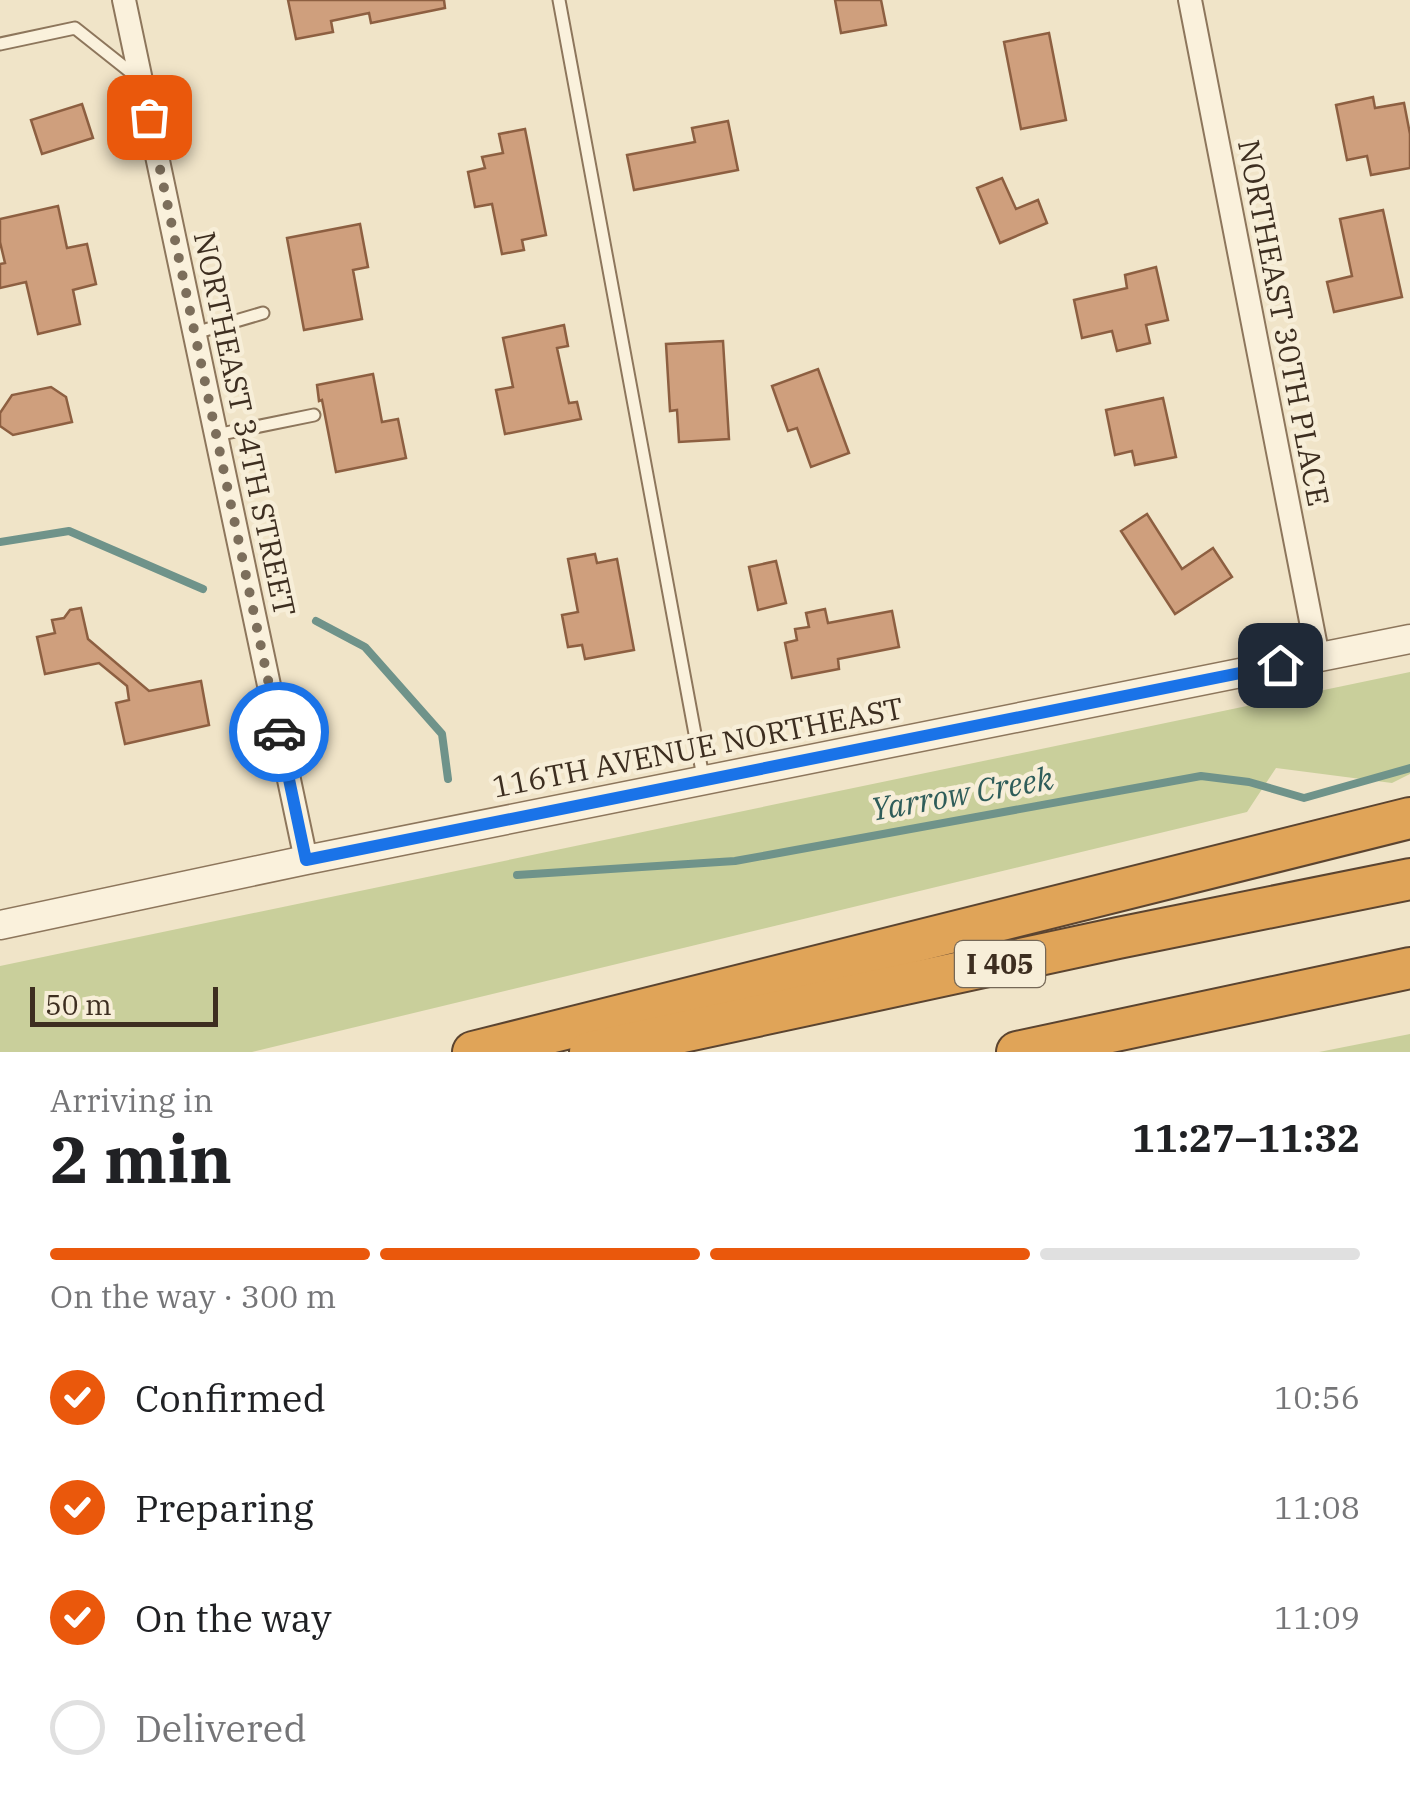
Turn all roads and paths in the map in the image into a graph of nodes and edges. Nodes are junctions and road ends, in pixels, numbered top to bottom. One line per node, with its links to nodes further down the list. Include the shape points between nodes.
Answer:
1 (124, 0): 5 (street, NORTHEAST 34TH STREET)
2 (559, 0): 12 (lane)
3 (1190, 0): 11 (street, NORTHEAST 30TH PLACE)
4 (0, 44): 5 (lane, via 75,28)
5 (141, 80): 7 (street, NORTHEAST 34TH STREET)
6 (263, 313): 7 (lane)
7 (194, 334): 9 (street, NORTHEAST 34TH STREET)
8 (314, 415): 9 (lane)
9 (216, 435): 14 (street, NORTHEAST 34TH STREET)
10 (1410, 639): 11 (street, 116TH AVENUE NORTHEAST)
11 (1318, 657): 12 (street, 116TH AVENUE NORTHEAST)
12 (704, 780): 14 (street, 116TH AVENUE NORTHEAST)
13 (1410, 818): 18 (highway)
14 (306, 860): 16 (street, 116TH AVENUE NORTHEAST)
15 (1410, 879): 19 (highway, I 405)
16 (0, 925)
17 (1410, 968): 20 (highway)
18 (473, 1052)
19 (590, 1052)
20 (1017, 1052)

